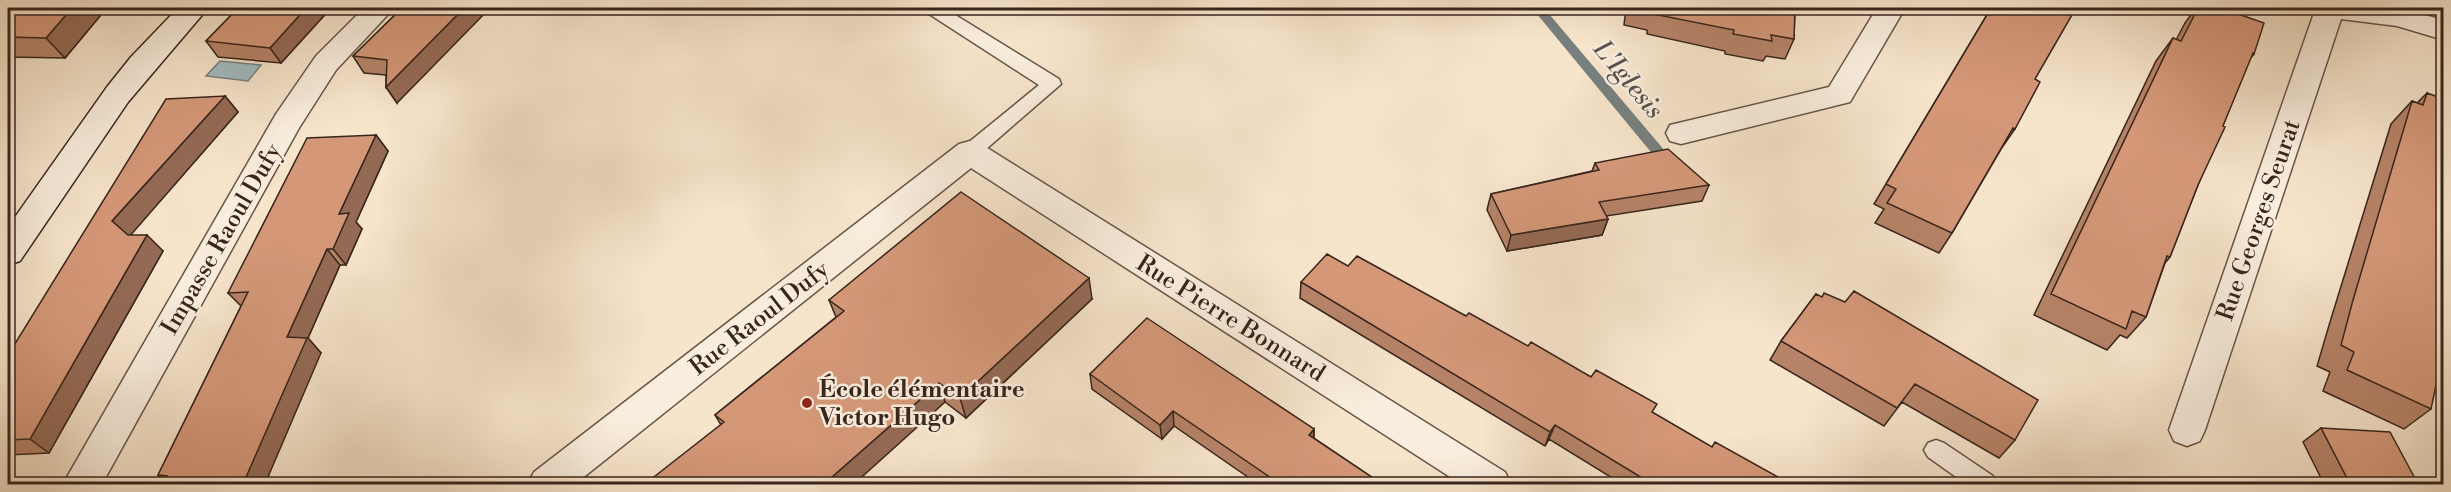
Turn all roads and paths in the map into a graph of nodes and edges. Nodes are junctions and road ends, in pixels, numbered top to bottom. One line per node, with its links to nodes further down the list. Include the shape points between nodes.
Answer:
1 (194, 8): 9 (street, via 165,35 120,90)
2 (380, 8): 12 (street, Impasse Raoul Dufy, via 326,63 287,122)
3 (932, 8): 8 (lane, via 1052,84)
4 (1891, 8): 7 (street, via 1839,94)
5 (2328, 8): 6 (street, via 2397,17); 10 (street, Rue Georges Seurat)
6 (2444, 30)
7 (1681, 133)
8 (970, 152): 13 (street, Rue Raoul Dufy); 14 (street, Rue Pierre Bonnard)
9 (8, 252)
10 (2187, 430)
11 (1936, 450): 15 (lane)
12 (82, 484)
13 (547, 484)
14 (1492, 484)
15 (1985, 484)

